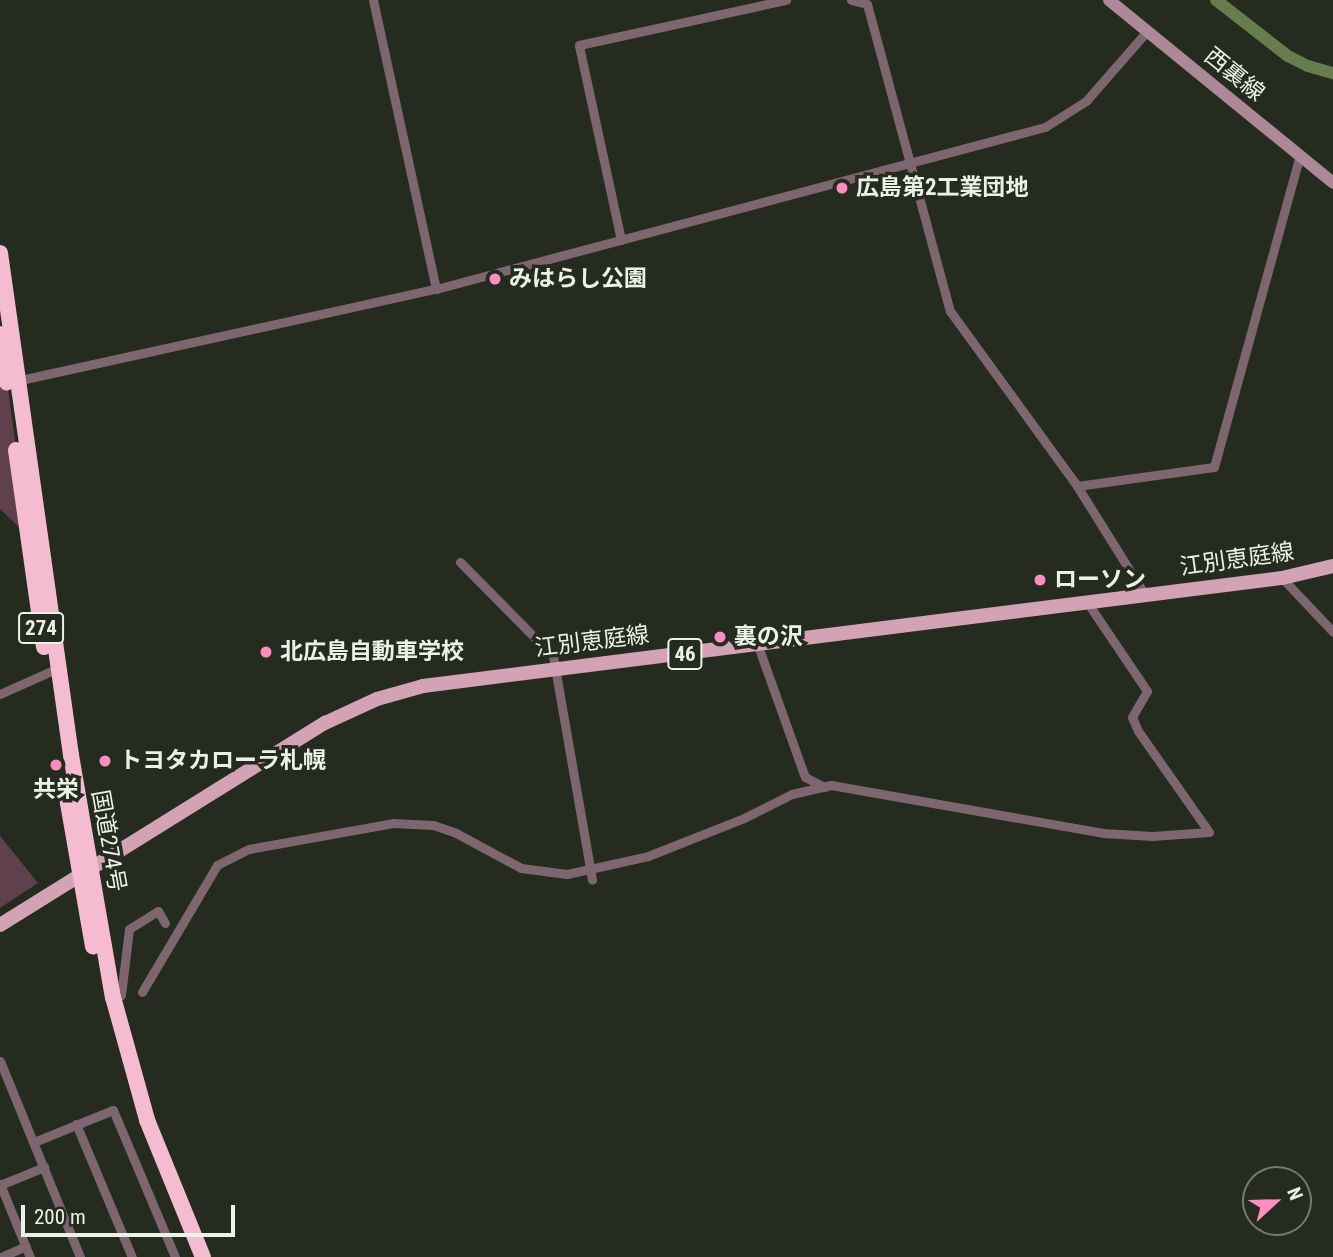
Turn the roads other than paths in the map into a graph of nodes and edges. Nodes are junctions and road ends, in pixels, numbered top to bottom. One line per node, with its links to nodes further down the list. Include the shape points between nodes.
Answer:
1 (373, 0): 11 (street)
2 (786, 0): 9 (street, via 579,46)
3 (851, 0): 7 (street, via 867,4)
4 (1109, 0): 5 (street, 西裏線)
5 (1147, 31): 6 (street, 西裏線); 7 (street, via 1086,101 1066,116 1045,127)
6 (1300, 156): 8 (street, 西裏線); 14 (street, via 1214,467)
7 (911, 163): 9 (street); 14 (street, via 950,311)
8 (1333, 183)
9 (621, 240): 11 (street)
10 (0, 253): 13 (highway, 国道274号 / 274)
11 (436, 289): 13 (street)
12 (0, 334): 13 (highway, 国道274号 / 274)
13 (8, 382): 22 (highway, 国道274号 / 274)
14 (1077, 486): 18 (street)
15 (460, 562): 23 (street, via 553,656)
16 (1333, 566): 17 (main road, 江別恵庭線 / 46)
17 (1282, 578): 18 (main road, 江別恵庭線 / 46); 20 (street)
18 (1145, 595): 19 (main road, 江別恵庭線 / 46)
19 (1087, 602): 21 (main road, 江別恵庭線 / 46); 25 (street, via 1147,691 1132,717 1138,731 1209,831 1152,836 1103,833)
20 (1333, 632)
21 (758, 646): 23 (main road, 江別恵庭線 / 46); 25 (street, via 805,777)
22 (53, 670): 24 (street); 27 (highway, 国道274号 / 274)
23 (556, 670): 26 (street); 27 (main road, 江別恵庭線 / 46, via 423,686 377,699 325,723)
24 (0, 694)
25 (825, 787): 26 (street, via 792,794 648,856)
26 (592, 869): 28 (street); 31 (street, via 567,874 521,868 456,833 410,822 250,849 217,865)
27 (85, 870): 30 (main road, 江別恵庭線 / 46); 32 (highway, 国道274号 / 274); 44 (highway, 国道274号 / 274, via 104,1006 124,1083)
28 (592, 880)
29 (165, 923): 32 (street, via 158,911 129,929 121,995)
30 (0, 925)
31 (142, 992)
32 (113, 997): 45 (highway, 国道274号 / 274, via 147,1120)
33 (0, 1061): 35 (street)
34 (76, 1124): 35 (street); 42 (street); 43 (street, via 113,1110)
35 (34, 1142): 36 (street)
36 (44, 1167): 37 (street); 41 (street)
37 (0, 1185): 38 (street)
38 (26, 1246): 39 (street); 40 (street)
39 (1, 1257)
40 (30, 1257)
41 (80, 1257)
42 (132, 1257)
43 (174, 1257)
44 (192, 1257)
45 (203, 1257)

